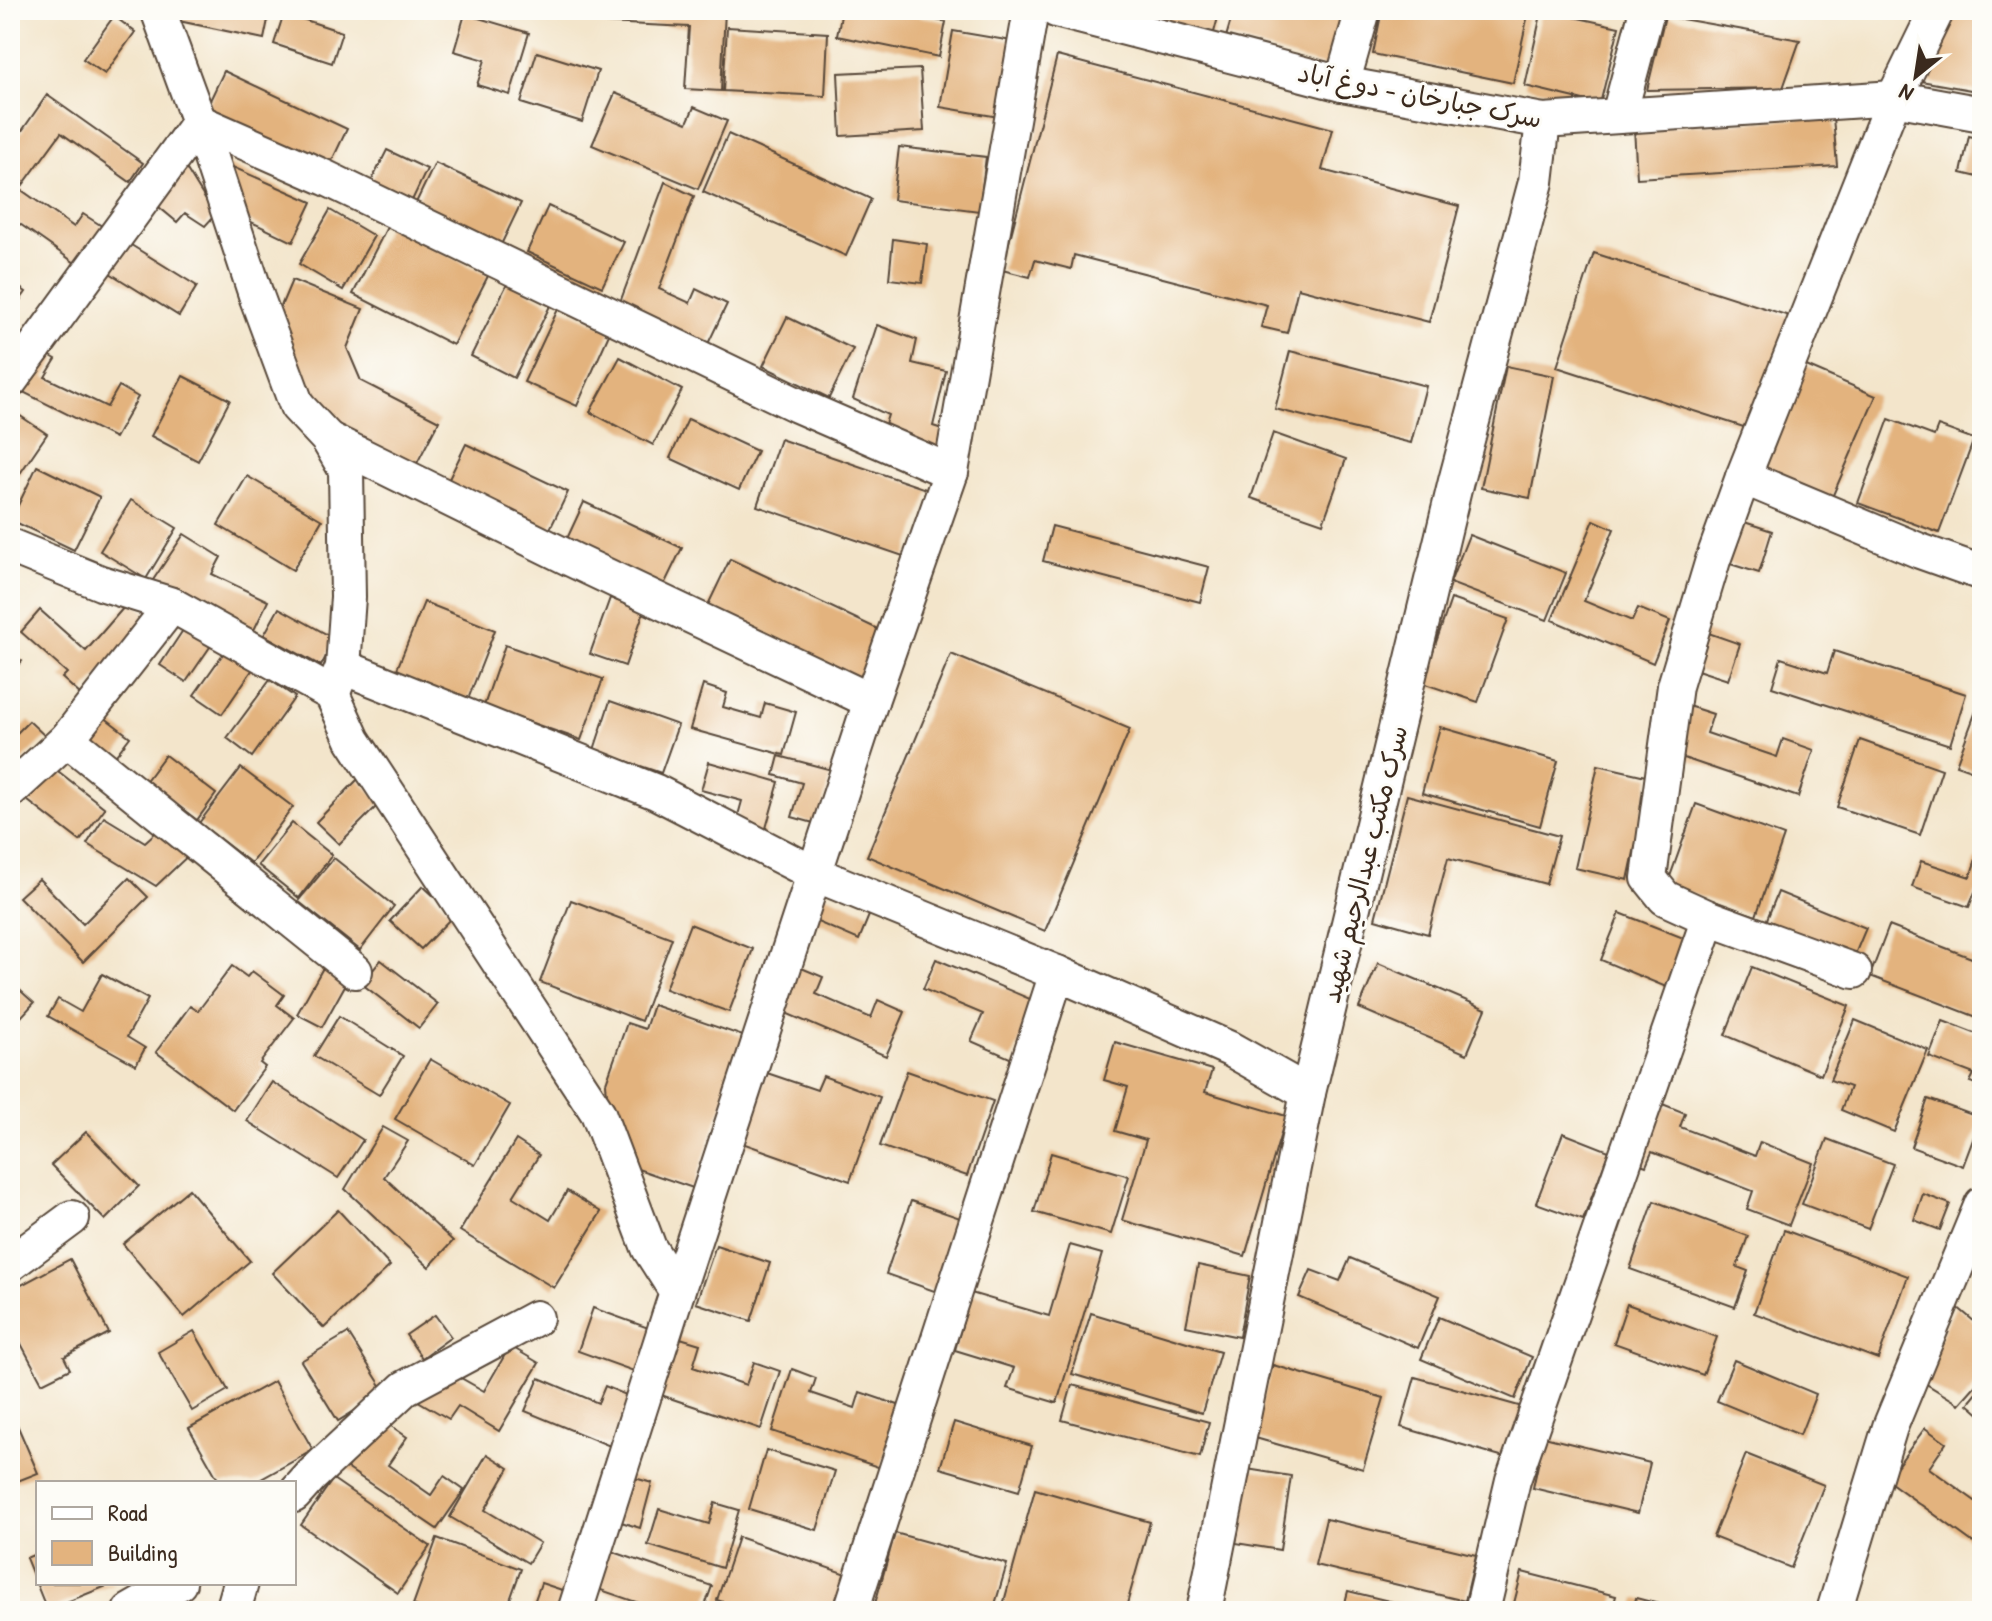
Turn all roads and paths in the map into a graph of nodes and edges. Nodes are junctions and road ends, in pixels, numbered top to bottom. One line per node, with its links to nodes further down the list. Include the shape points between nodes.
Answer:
1 (158, 10): 12 (street)
2 (1031, 10): 15 (street)
3 (1363, 10): 7 (street)
4 (1647, 10): 10 (street)
5 (1937, 10): 8 (street)
6 (1066, 11): 7 (street, سرک جبارخان - دوغ آباد)
7 (1342, 84): 11 (street, سرک جبارخان - دوغ آباد)
8 (1894, 98): 9 (street, سرک جبارخان - دوغ آباد); 10 (street, سرک جبارخان - دوغ آباد); 16 (street)
9 (1982, 114)
10 (1619, 115): 11 (street, سرک جبارخان - دوغ آباد)
11 (1543, 121): 29 (street, سرک مکتب عبدالرحیم شهید, via 1536,182 1456,481)
12 (199, 122): 13 (street); 14 (street, via 297,406); 15 (street, via 797,405)
13 (10, 381)
14 (328, 439): 20 (street, via 346,470 348,597); 21 (street)
15 (951, 472): 21 (street)
16 (1743, 477): 18 (street); 25 (street, via 1675,686 1649,878 1665,898)
17 (10, 546): 19 (street)
18 (1982, 573)
19 (172, 605): 20 (street); 22 (street)
20 (337, 680): 24 (street, via 656,792); 33 (street, via 353,740 598,1113 649,1248)
21 (871, 701): 24 (street)
22 (67, 739): 23 (street); 26 (street)
23 (10, 791)
24 (815, 874): 28 (street); 33 (street)
25 (1709, 918): 27 (street); 43 (street, via 1513,1480)
26 (355, 971)
27 (1854, 971)
28 (1057, 973): 29 (street, via 1230,1049); 41 (street)
29 (1308, 1093): 42 (street, سرک مکتب عبدالرحیم شهید)
30 (1982, 1204): 44 (street, via 1890,1427)
31 (72, 1218): 32 (street)
32 (10, 1264)
33 (677, 1292): 40 (street)
34 (536, 1318): 35 (street, via 405,1388)
35 (296, 1493)
36 (176, 1585): 38 (street)
37 (240, 1585): 39 (street)
38 (130, 1611)
39 (233, 1611)
40 (575, 1611)
41 (851, 1611)
42 (1204, 1611)
43 (1482, 1611)
44 (1834, 1611)

